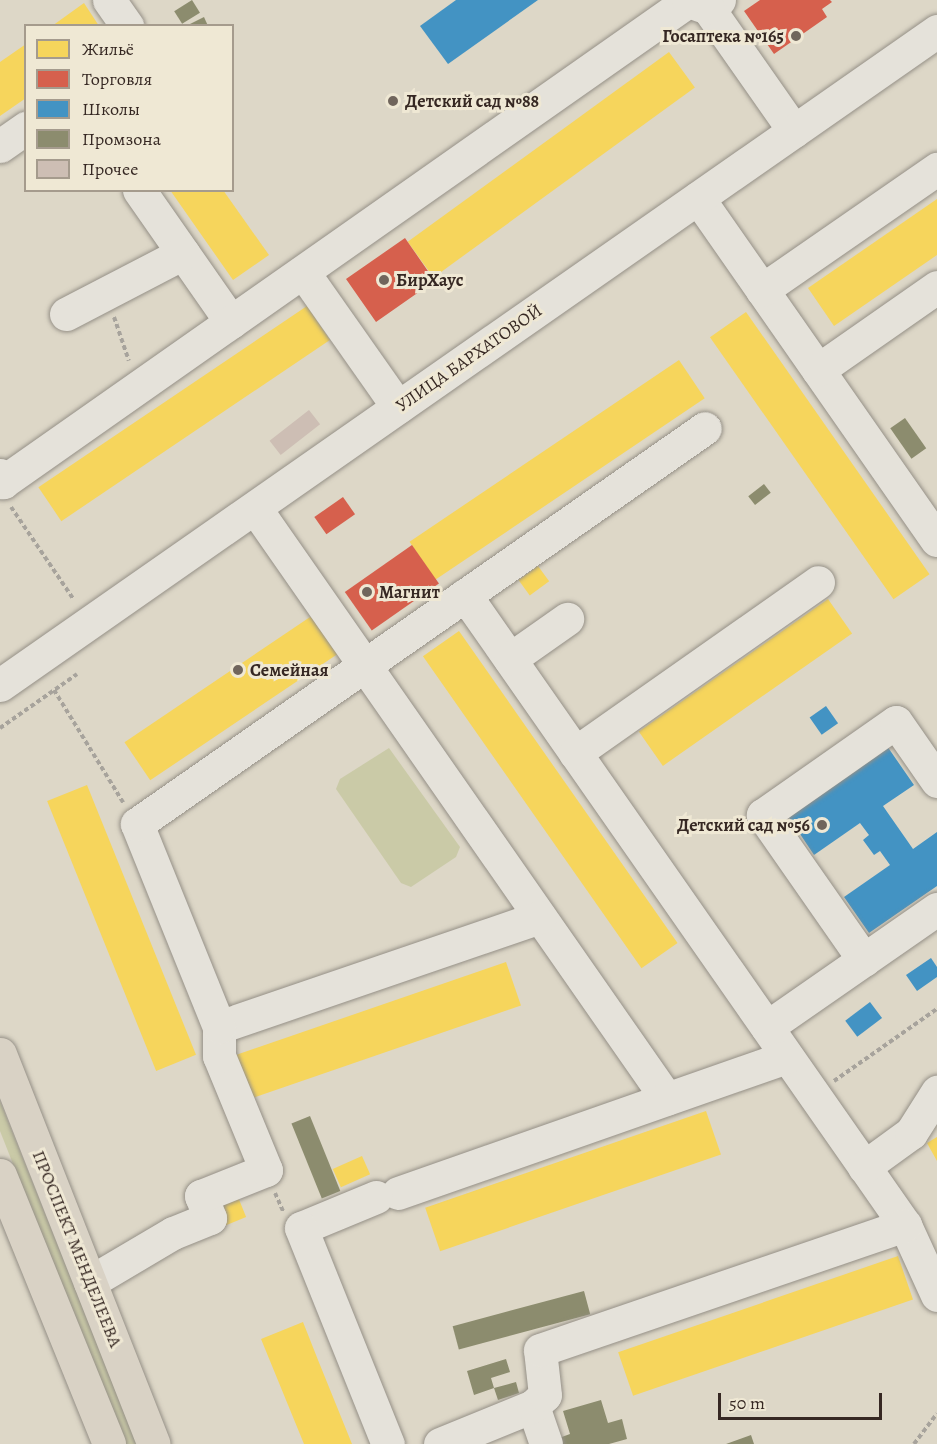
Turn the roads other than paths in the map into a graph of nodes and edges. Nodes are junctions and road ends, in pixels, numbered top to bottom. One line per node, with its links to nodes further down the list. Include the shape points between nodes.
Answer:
1 (714, 4): 4 (street); 10 (street, via 688,1)
2 (937, 31): 4 (street, УЛИЦА БАРХАТОВОЙ)
3 (24, 129): 5 (street)
4 (794, 131): 8 (street, УЛИЦА БАРХАТОВОЙ)
5 (0, 146)
6 (937, 169): 12 (street)
7 (140, 192): 9 (street)
8 (698, 198): 12 (street); 16 (street, УЛИЦА БАРХАТОВОЙ)
9 (183, 253): 13 (street); 14 (street)
10 (303, 272): 14 (street); 16 (street)
11 (937, 287): 15 (street)
12 (762, 290): 15 (street)
13 (66, 314)
14 (231, 322): 18 (street, via 3,482)
15 (818, 370): 20 (street)
16 (398, 407): 19 (street, УЛИЦА БАРХАТОВОЙ)
17 (705, 428): 22 (street)
18 (4, 488)
19 (255, 508): 25 (street); 26 (street, УЛИЦА БАРХАТОВОЙ)
20 (937, 540)
21 (818, 582): 27 (street)
22 (465, 595): 24 (street); 25 (street)
23 (567, 619): 24 (street)
24 (510, 659): 27 (street)
25 (364, 665): 30 (street); 32 (street, via 137,824)
26 (0, 685)
27 (575, 753): 33 (street)
28 (937, 782): 31 (street, via 896,722 763,814)
29 (937, 909): 31 (street)
30 (540, 917): 32 (street); 37 (street)
31 (864, 960): 33 (street)
32 (219, 1027): 41 (street, via 219,1056 266,1170 201,1196 210,1218 173,1233)
33 (767, 1028): 35 (street)
34 (0, 1054): 41 (main road, ПРОСПЕКТ МЕНДЕЛЕЕВА)
35 (787, 1056): 37 (street); 38 (street)
36 (937, 1092): 38 (street, via 911,1132)
37 (667, 1099): 46 (street, via 301,1228)
38 (864, 1167): 40 (street)
39 (0, 1174): 44 (main road)
40 (905, 1225): 42 (street); 43 (street, via 540,1350 545,1395)
41 (90, 1282): 45 (main road, ПРОСПЕКТ МЕНДЕЛЕЕВА)
42 (937, 1295)
43 (533, 1406): 47 (street); 48 (street)
44 (108, 1444)
45 (154, 1444)
46 (388, 1444)
47 (440, 1444)
48 (546, 1444)

